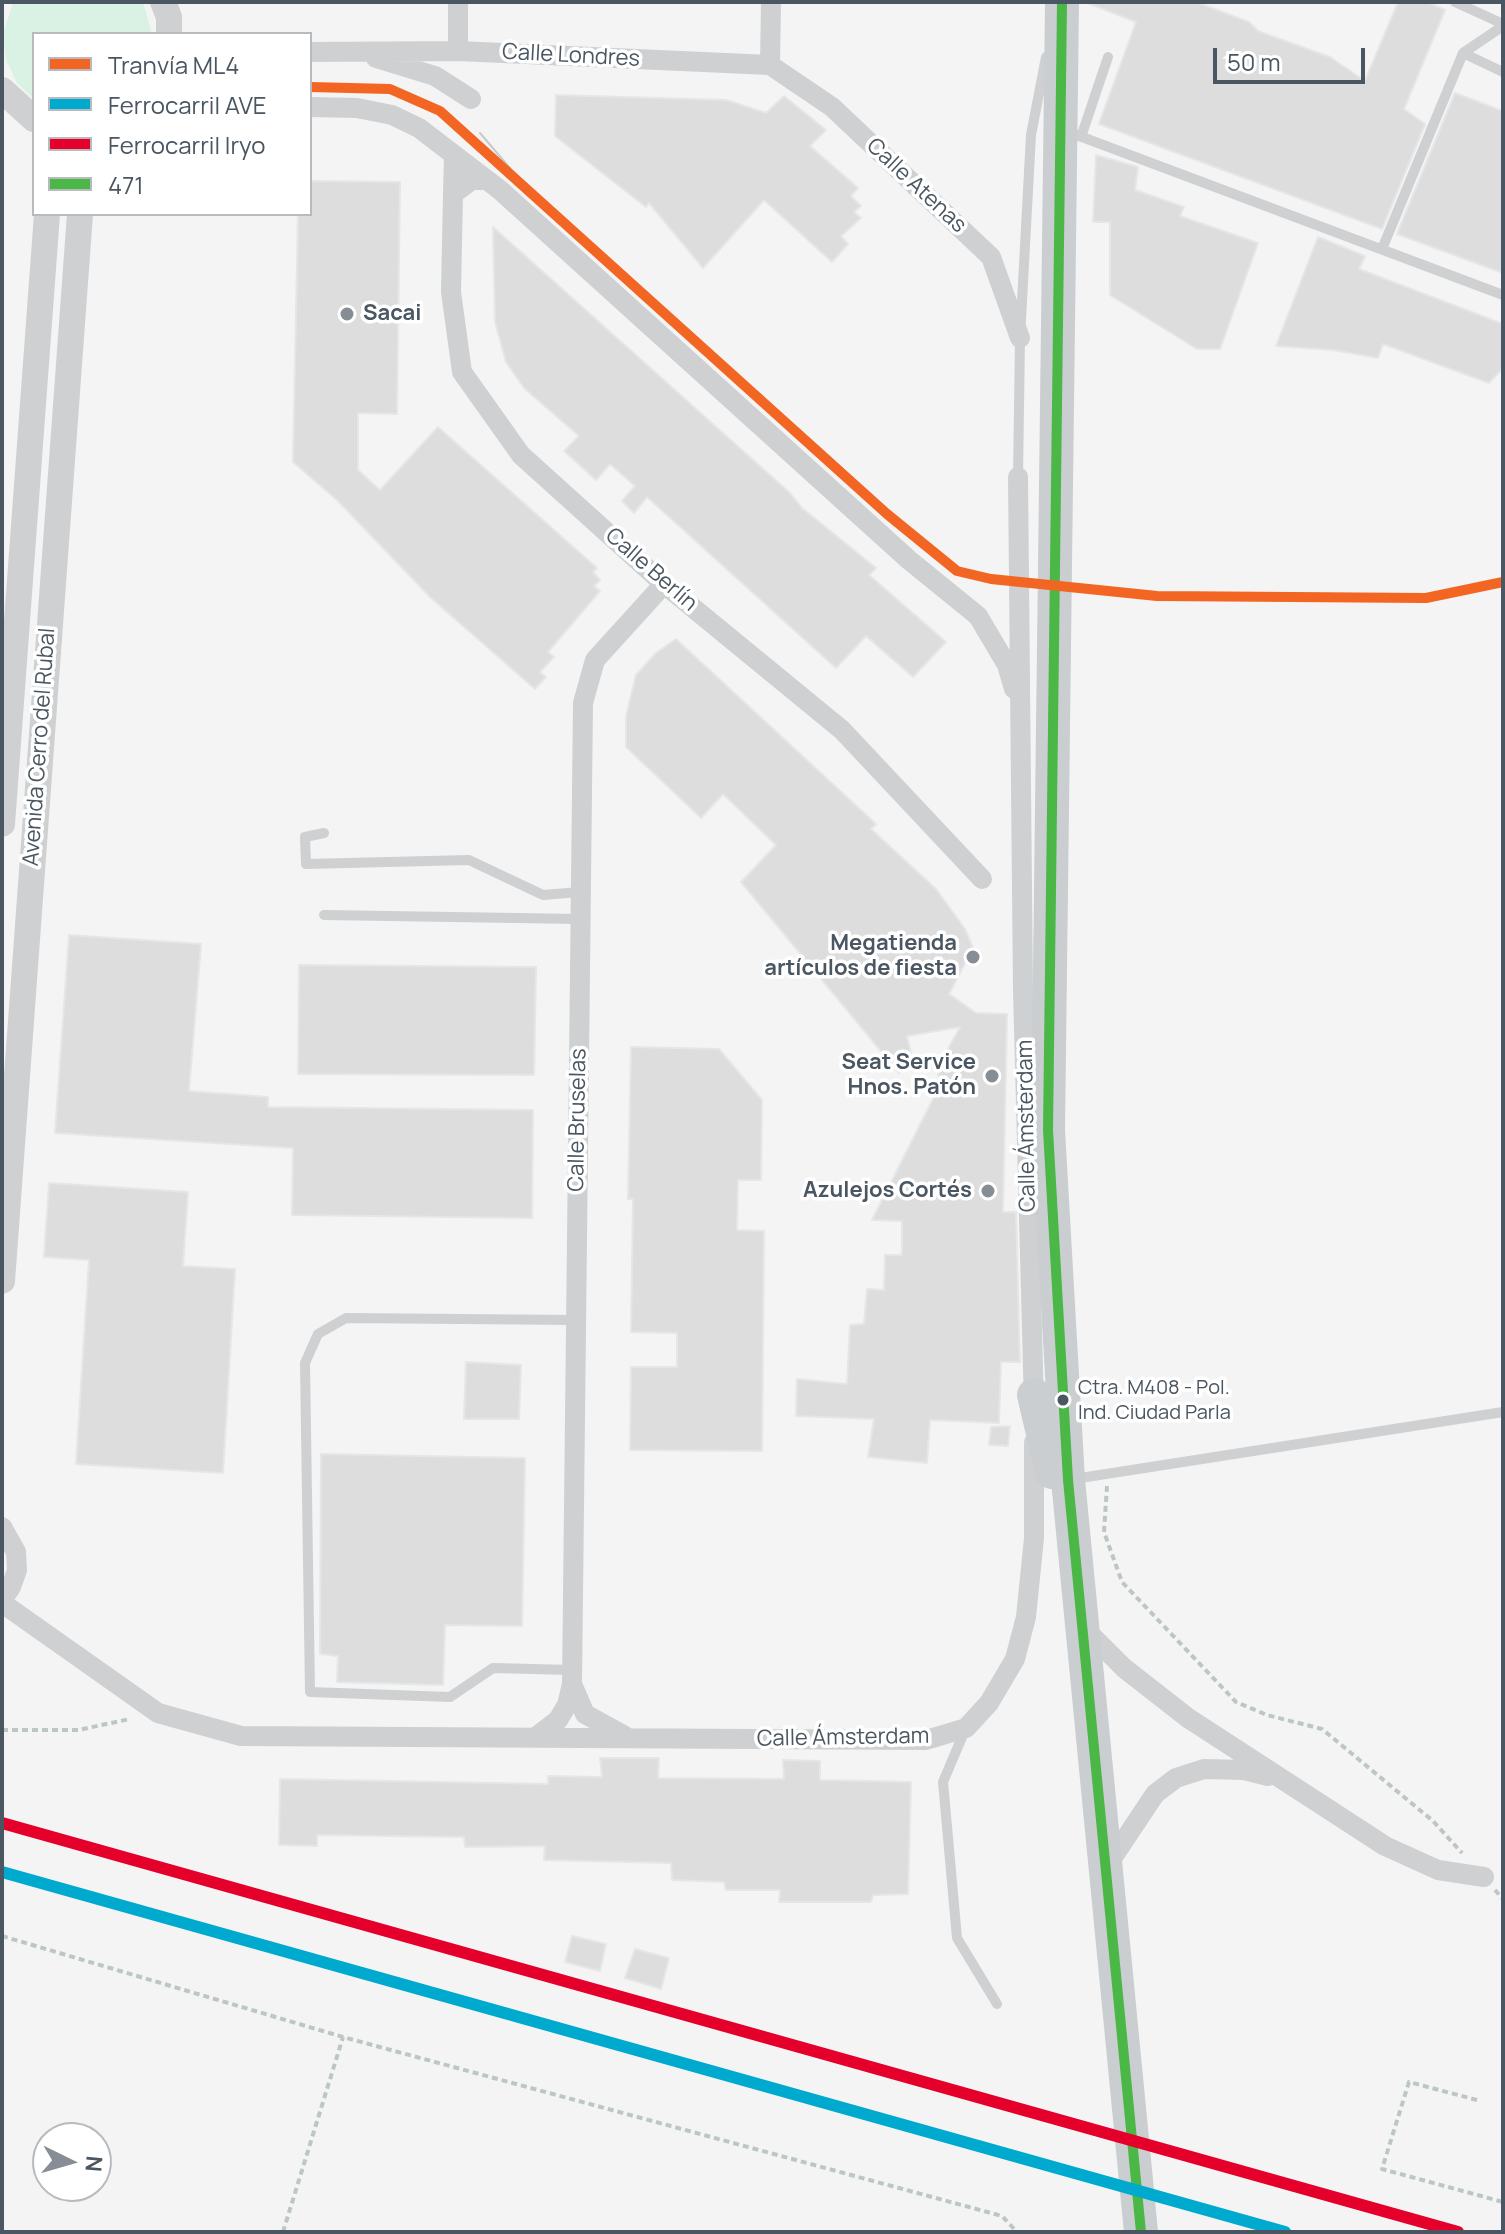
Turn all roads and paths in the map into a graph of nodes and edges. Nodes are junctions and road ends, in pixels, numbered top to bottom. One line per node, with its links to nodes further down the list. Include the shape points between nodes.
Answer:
1 (458, 2): 7 (street)
2 (771, 2): 12 (street)
3 (1056, 2): 26 (lane, via 1031,135)
4 (1062, 2): 18 (main road)
5 (1455, 2): 6 (lane)
6 (1503, 25): 10 (lane)
7 (458, 51): 9 (street, Calle Londres); 12 (street, Calle Londres)
8 (312, 52): 9 (street, Calle Londres)
9 (359, 53): 15 (street, via 435,76)
10 (1463, 53): 13 (lane); 24 (lane)
11 (1108, 57): 18 (lane)
12 (770, 65): 26 (street, Calle Atenas, via 832,107 991,257)
13 (1503, 72)
14 (2, 90): 17 (street)
15 (471, 99)
16 (312, 107): 19 (street, via 392,115)
17 (25, 115)
18 (1070, 133): 24 (lane); 41 (main road, via 1048,1130)
19 (454, 155): 20 (street); 21 (street, Calle Berlín)
20 (487, 180): 21 (street, via 472,180); 29 (street, via 978,616 1007,665)
21 (453, 194): 28 (street, Calle Berlín, via 451,292 462,372 521,455)
22 (47, 216): 30 (street, Avenida Cerro del Rubal)
23 (80, 216): 36 (street, Avenida Cerro del Rubal)
24 (1382, 249): 25 (lane)
25 (1503, 295)
26 (1020, 338): 27 (lane)
27 (1018, 477): 29 (street, Calle Ámsterdam)
28 (664, 584): 32 (street, Calle Berlín, via 842,730); 33 (street, Calle Bruselas, via 595,660 583,703)
29 (1020, 708): 38 (street, Calle Ámsterdam)
30 (2, 824)
31 (324, 833): 33 (lane, via 305,837 306,864 469,860 543,895)
32 (982, 879)
33 (580, 892): 35 (street, Calle Bruselas)
34 (324, 915): 35 (lane)
35 (580, 919): 37 (street, Calle Bruselas)
36 (2, 1281)
37 (576, 1320): 45 (street, Calle Bruselas); 45 (lane, via 346,1318 318,1334 305,1363 310,1692 450,1697 493,1668)
38 (1034, 1395): 44 (main road); 47 (street, Calle Ámsterdam, via 1034,1538 1026,1617 1015,1659 989,1703)
39 (1503, 1412): 40 (lane)
40 (1108, 1475): 41 (lane); 53 (path, via 1104,1532 1122,1582 1236,1702 1322,1729 1433,1821)
41 (1068, 1480): 44 (main road)
42 (2, 1527): 43 (street, via 16,1552 17,1570)
43 (2, 1601): 46 (street, Calle Ámsterdam)
44 (1082, 1613): 51 (street, via 1124,1668 1188,1718); 52 (main road)
45 (572, 1677): 49 (street, via 567,1705); 50 (street, via 585,1714)
46 (158, 1713): 48 (path, via 78,1730); 49 (street, Calle Ámsterdam, via 241,1736)
47 (966, 1728): 50 (street, Calle Ámsterdam, via 926,1740); 56 (lane, via 943,1782 957,1938)
48 (2, 1730)
49 (536, 1737): 50 (street, Calle Ámsterdam)
50 (628, 1738)
51 (1292, 1783): 52 (street, via 1244,1770 1204,1769 1176,1778 1155,1794); 53 (street, via 1385,1846 1438,1870)
52 (1107, 1866): 62 (main road)
53 (1484, 1877): 54 (path)
54 (1503, 1899)
55 (2, 1936): 57 (path)
56 (997, 2004)
57 (343, 2037): 60 (path); 61 (path, via 1002,2216)
58 (1477, 2100): 59 (path, via 1409,2082 1382,2169)
59 (1503, 2202)
60 (283, 2232)
61 (1017, 2232)
62 (1141, 2232)

